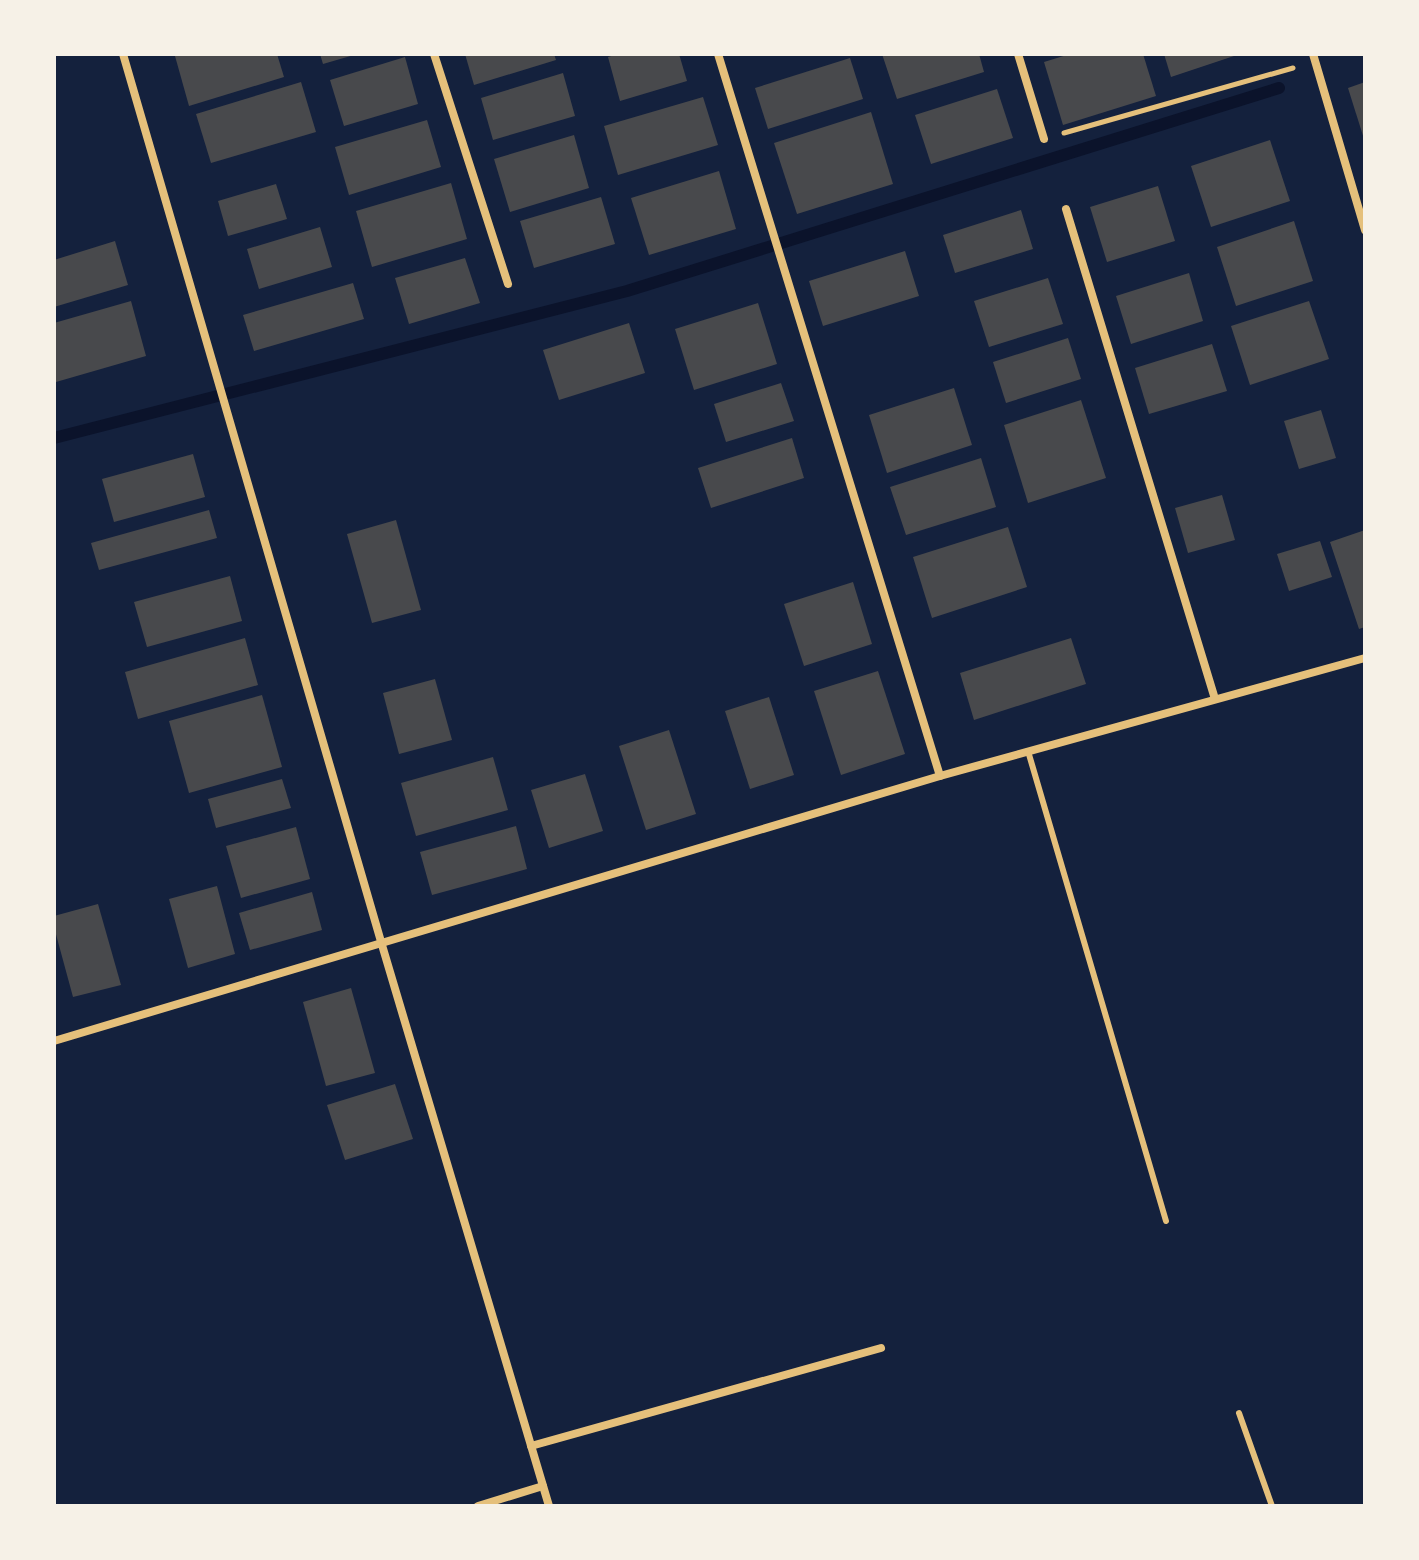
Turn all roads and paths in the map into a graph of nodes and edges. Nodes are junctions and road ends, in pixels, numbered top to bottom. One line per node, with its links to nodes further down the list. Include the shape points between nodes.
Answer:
1 (123, 54): 14 (street)
2 (434, 54): 9 (street)
3 (718, 54): 13 (street)
4 (1018, 54): 6 (street)
5 (1314, 58): 6 (path); 8 (street)
6 (1044, 139)
7 (1066, 209): 11 (street)
8 (1365, 230)
9 (508, 284)
10 (1365, 658): 11 (street)
11 (1215, 699): 12 (street)
12 (1028, 751): 13 (street); 16 (lane)
13 (940, 776): 14 (street)
14 (382, 945): 15 (street); 19 (street)
15 (54, 1041)
16 (1166, 1221)
17 (881, 1348): 19 (street)
18 (1239, 1413): 23 (lane)
19 (531, 1446): 20 (street)
20 (543, 1486): 21 (street); 22 (street)
21 (478, 1506)
22 (549, 1506)
23 (1272, 1506)

